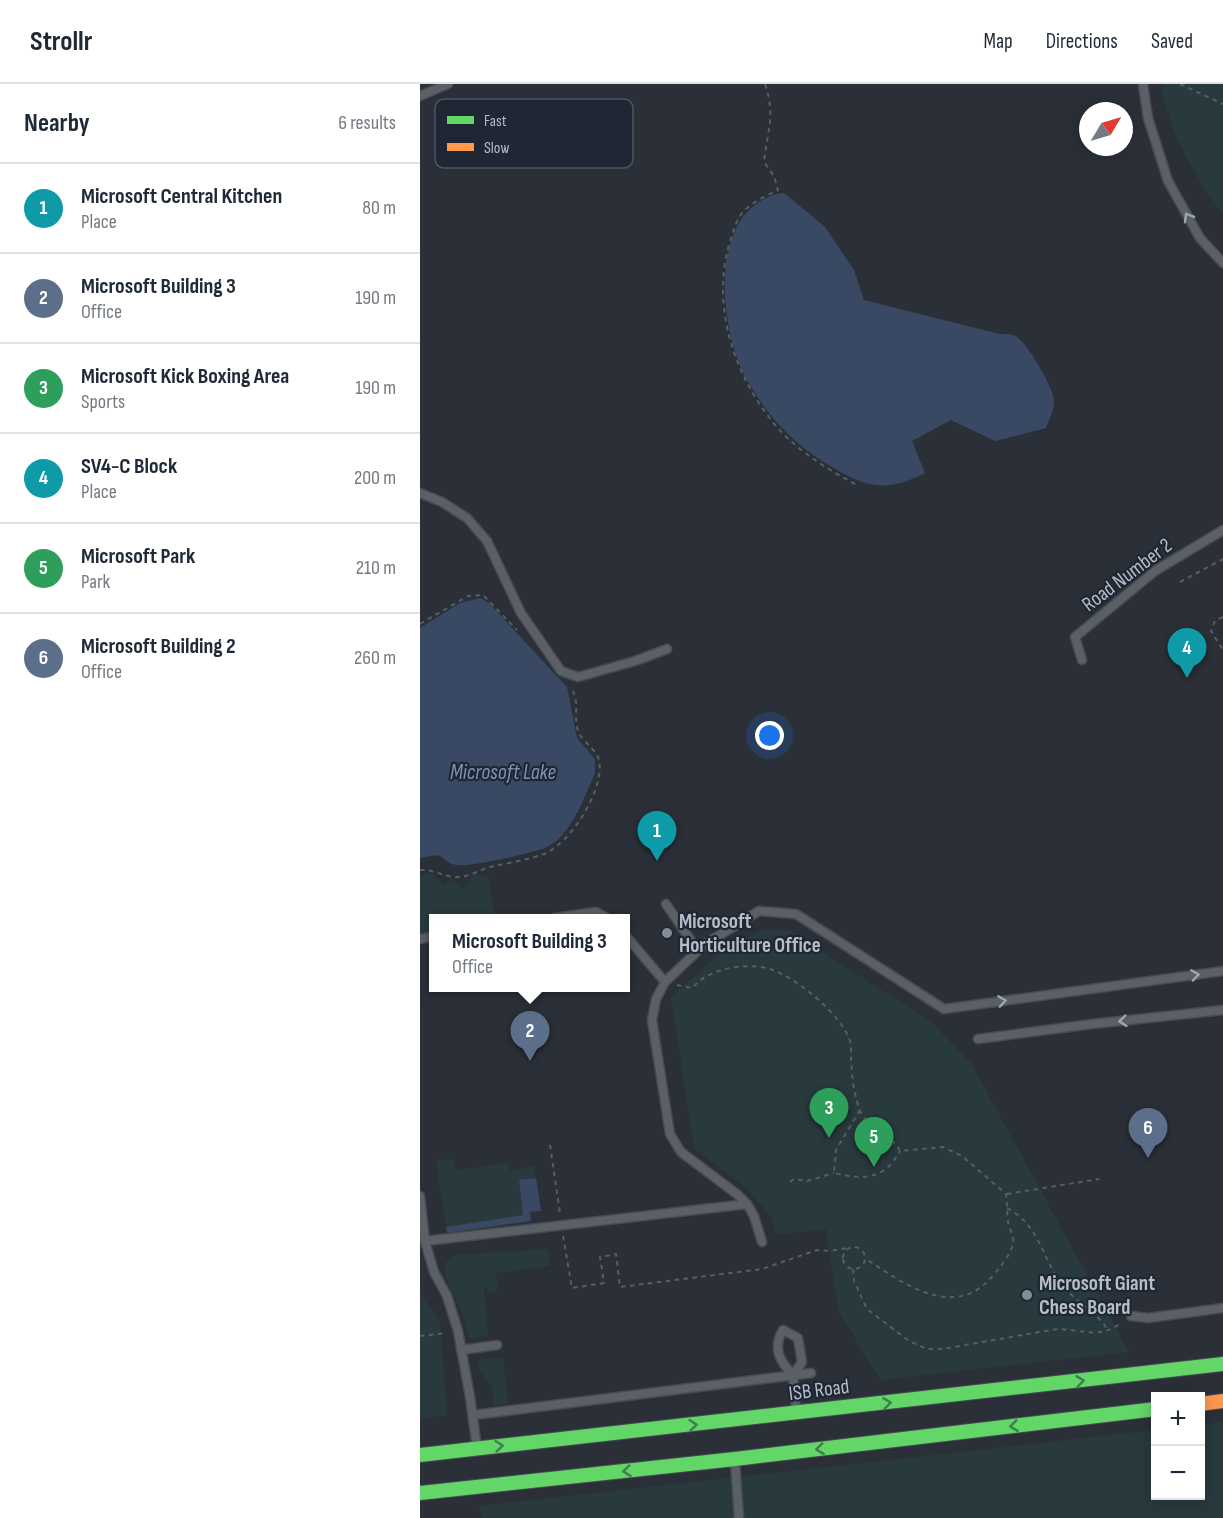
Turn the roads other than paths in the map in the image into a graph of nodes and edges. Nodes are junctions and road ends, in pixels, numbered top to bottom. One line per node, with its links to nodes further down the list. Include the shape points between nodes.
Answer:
1 (448, 84): 3 (lane)
2 (1143, 84): 4 (lane, one-way to 2, via 1200,238 1168,181 1148,118)
3 (420, 96)
4 (1223, 263)
5 (420, 493): 7 (lane, via 467,518 487,542 521,613 561,671 578,677)
6 (1223, 530): 8 (lane, Road Number 2, via 1155,571 1075,637)
7 (667, 649)
8 (1082, 660)
9 (666, 904): 13 (lane)
10 (582, 914): 11 (lane)
11 (600, 914)
12 (630, 941): 15 (lane)
13 (698, 951): 14 (lane, one-way to 14, via 759,910 796,914 944,1009); 15 (lane)
14 (1223, 971)
15 (665, 982): 19 (lane, via 656,999 652,1020 670,1134 681,1152)
16 (1223, 1010): 17 (lane, one-way to 17)
17 (978, 1039)
18 (420, 1196): 20 (lane)
19 (747, 1204): 20 (lane); 21 (lane)
20 (425, 1241): 25 (lane, via 434,1272 447,1296)
21 (762, 1242)
22 (1223, 1308): 23 (lane, via 1148,1318)
23 (1131, 1316)
24 (497, 1345): 25 (lane)
25 (461, 1350): 33 (lane)
26 (1223, 1364): 32 (main road, ISB Road, one-way to 26)
27 (811, 1373): 28 (lane)
28 (793, 1376): 28 (lane, via 781,1363 778,1339 783,1328 798,1338 800,1346 802,1362); 32 (lane); 33 (lane)
29 (1223, 1401): 30 (main road)
30 (1205, 1403)
31 (1151, 1409): 36 (main road, one-way to 36)
32 (796, 1413): 34 (main road, ISB Road, one-way to 32)
33 (472, 1415): 34 (lane)
34 (477, 1449): 35 (main road, ISB Road)
35 (420, 1455)
36 (735, 1459): 37 (main road, one-way to 37); 38 (lane)
37 (420, 1493)
38 (740, 1518)

